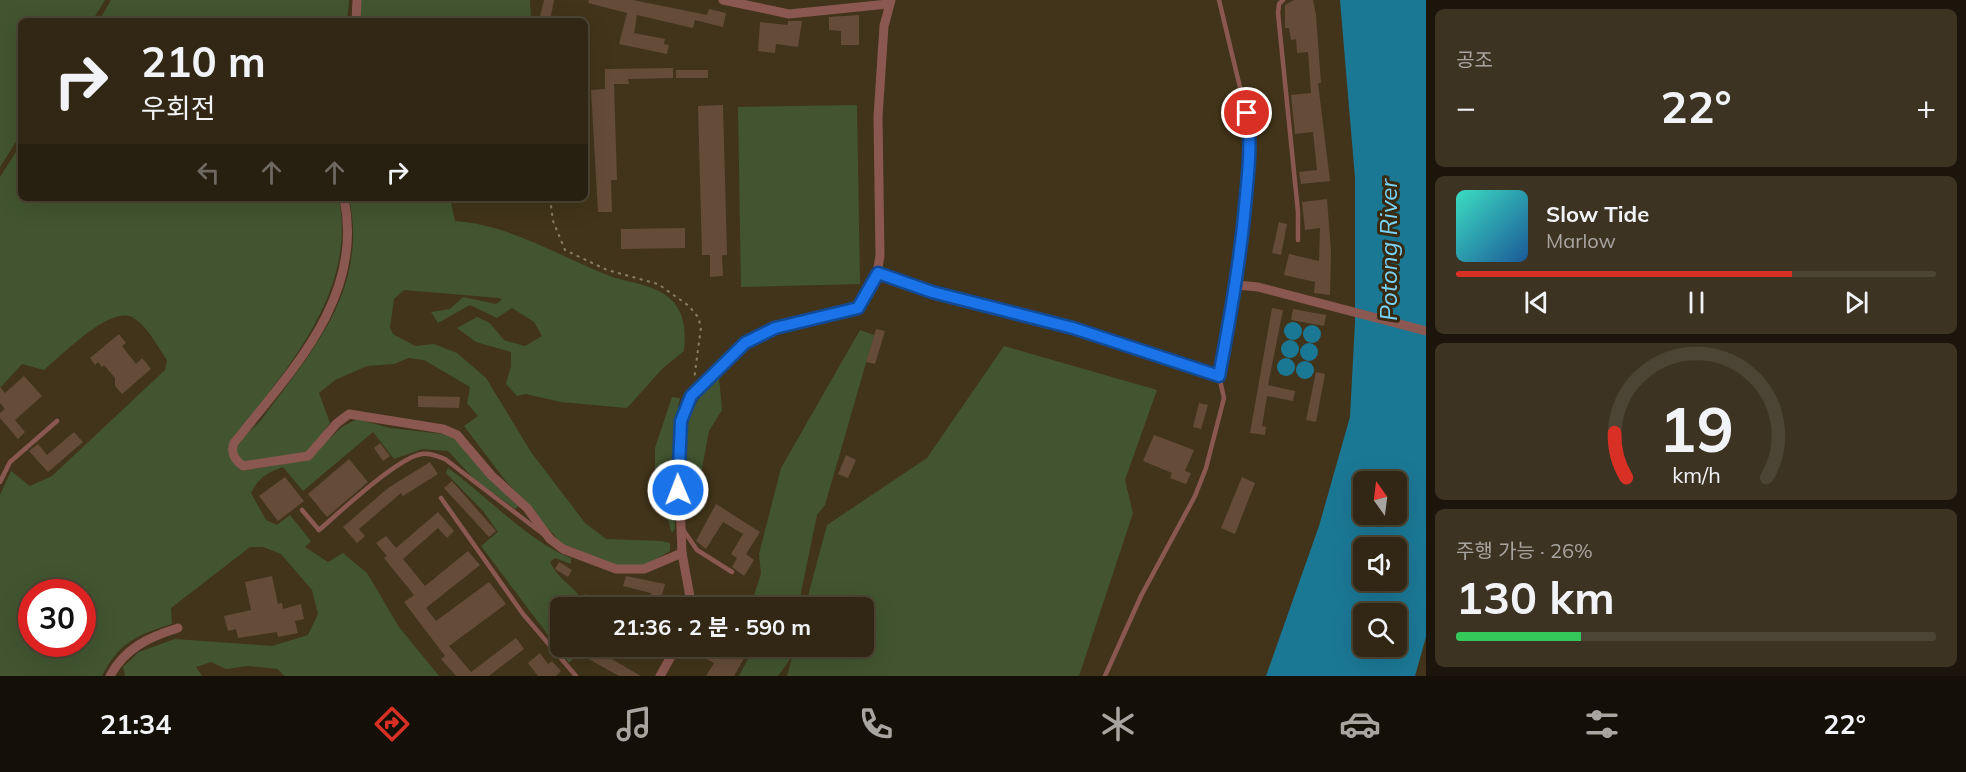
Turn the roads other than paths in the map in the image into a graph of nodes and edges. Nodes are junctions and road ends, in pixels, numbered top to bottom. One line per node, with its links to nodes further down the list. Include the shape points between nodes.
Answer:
1 (357, 0): 6 (street)
2 (723, 0): 5 (street, via 789,14)
3 (1219, 0): 10 (lane, via 1250,129)
4 (1283, 0): 8 (lane, via 1278,13)
5 (890, 2): 9 (street, via 883,36 878,117)
6 (356, 18)
7 (346, 201): 18 (street, via 349,220 346,268 321,326 234,443 233,455 243,466 308,456 349,414 443,429 462,439)
8 (1298, 240)
9 (878, 273): 12 (street, via 932,292 1073,328); 17 (street, via 858,308 775,328 745,343 691,396 681,421 678,452)
10 (1237, 285): 11 (street, via 1258,287); 12 (street)
11 (1426, 331)
12 (1219, 376): 27 (lane, via 1224,398 1206,468)
13 (57, 421): 14 (lane, via 10,462)
14 (0, 482)
15 (441, 498): 25 (lane, via 523,614)
16 (302, 510): 18 (lane, via 319,530 403,462 432,454 445,459)
17 (681, 526): 19 (street); 20 (lane, via 697,550)
18 (550, 539): 19 (street, via 564,549 616,569 644,569)
19 (682, 553): 21 (street)
20 (732, 572)
21 (690, 597)
22 (178, 628): 24 (street, via 140,642 126,653)
23 (671, 657): 26 (street)
24 (110, 676)
25 (576, 676)
26 (660, 676)
27 (1105, 676)

